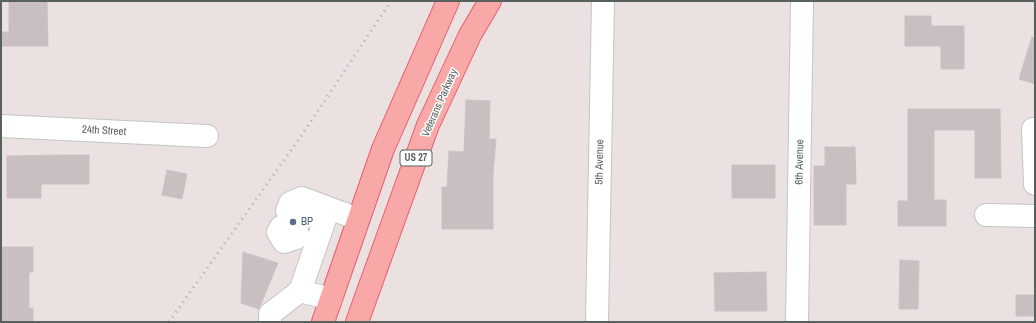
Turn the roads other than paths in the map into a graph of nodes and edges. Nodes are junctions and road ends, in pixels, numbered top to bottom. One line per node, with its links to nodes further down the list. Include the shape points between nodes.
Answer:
1 (448, 1): 12 (main road, US 27, via 383,149)
2 (490, 1): 18 (main road, Veterans Parkway / US 27, via 470,35 428,125)
3 (603, 1): 19 (street, 5th Avenue)
4 (802, 1): 20 (street, 6th Avenue)
5 (1, 126): 7 (street, 24th Street)
6 (1035, 129): 8 (street)
7 (207, 136)
8 (1035, 184)
9 (329, 208): 12 (street); 13 (street); 13 (street, via 292,221)
10 (986, 215): 11 (street)
11 (1035, 216)
12 (358, 220): 15 (main road, US 27)
13 (313, 253): 14 (street)
14 (300, 291): 15 (street); 16 (street, via 270,314)
15 (331, 299): 17 (main road, US 27)
16 (270, 322)
17 (323, 322)
18 (357, 322)
19 (597, 322)
20 (797, 322)

